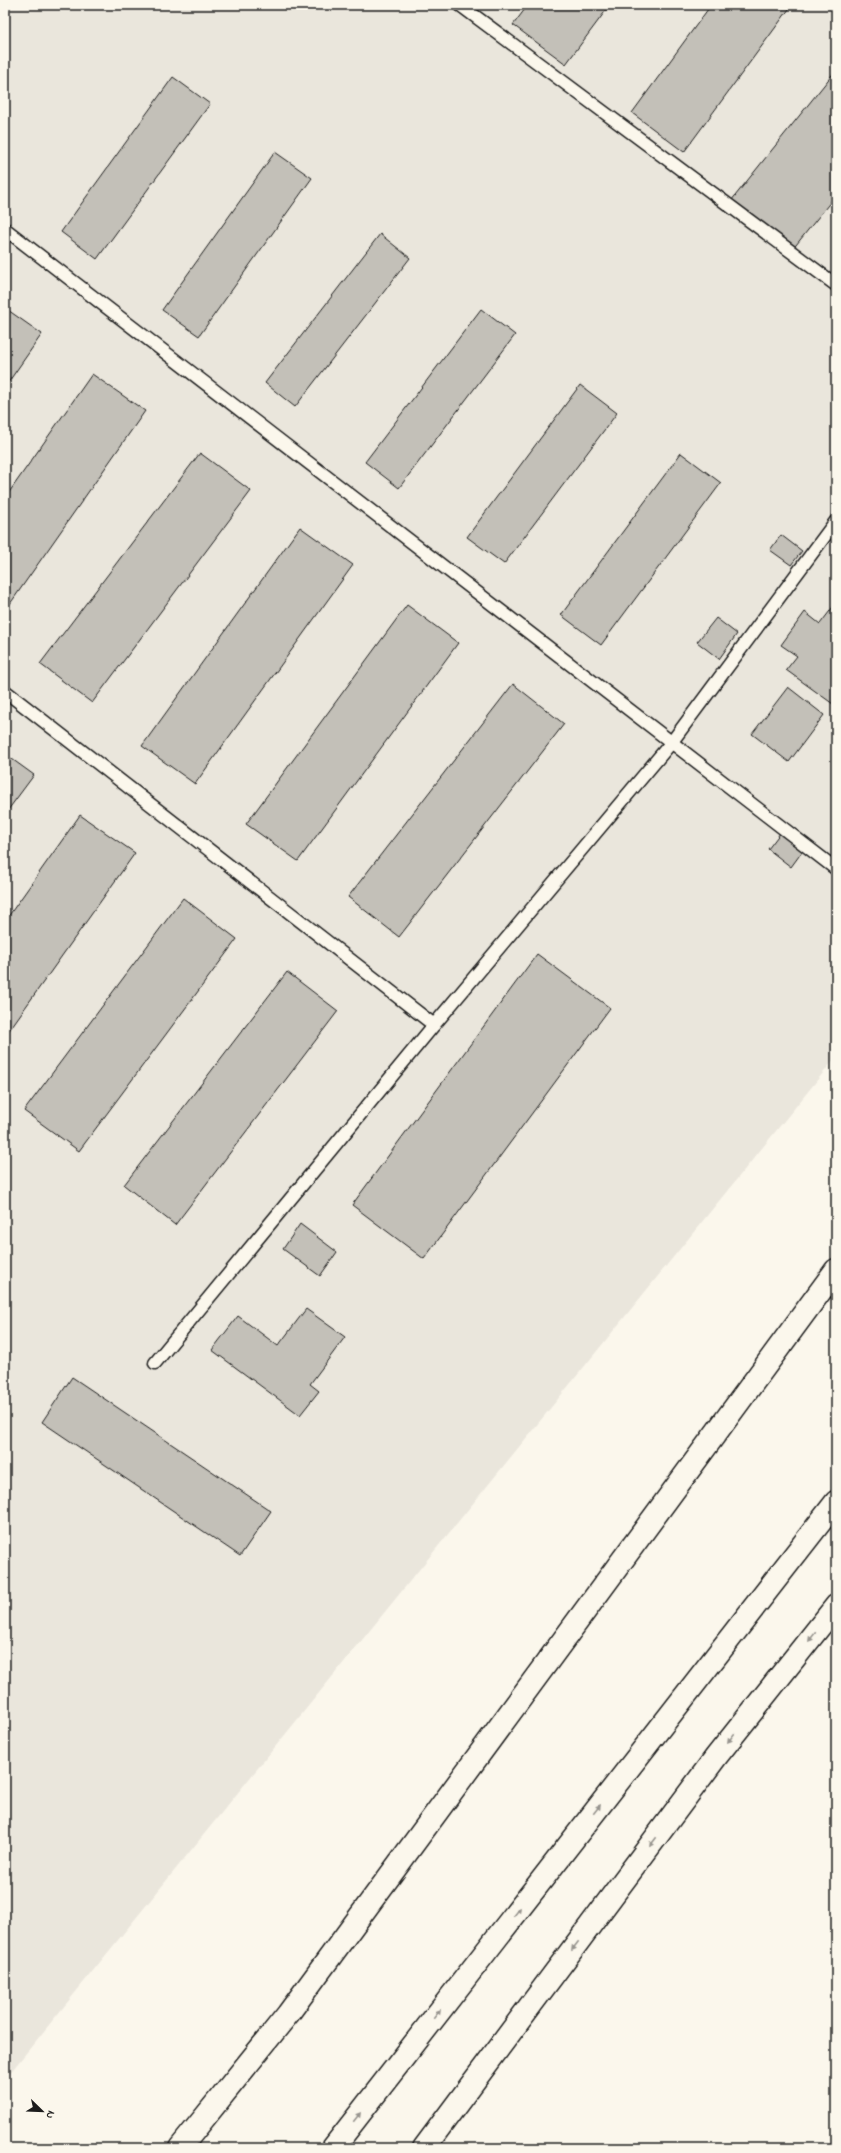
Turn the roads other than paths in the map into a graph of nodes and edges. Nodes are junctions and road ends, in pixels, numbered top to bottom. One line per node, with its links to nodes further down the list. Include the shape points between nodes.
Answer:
1 (460, 5): 3 (lane)
2 (5, 229): 6 (lane)
3 (836, 286)
4 (836, 522): 6 (lane)
5 (5, 691): 8 (lane)
6 (671, 742): 7 (lane); 8 (lane)
7 (836, 869)
8 (434, 1025): 10 (lane)
9 (836, 1270): 13 (main road, via 288,2014)
10 (155, 1363)
11 (836, 1502): 14 (main road, one-way to 11)
12 (836, 1606): 15 (main road, one-way to 15, via 716,1757)
13 (180, 2148)
14 (333, 2148)
15 (424, 2148)

